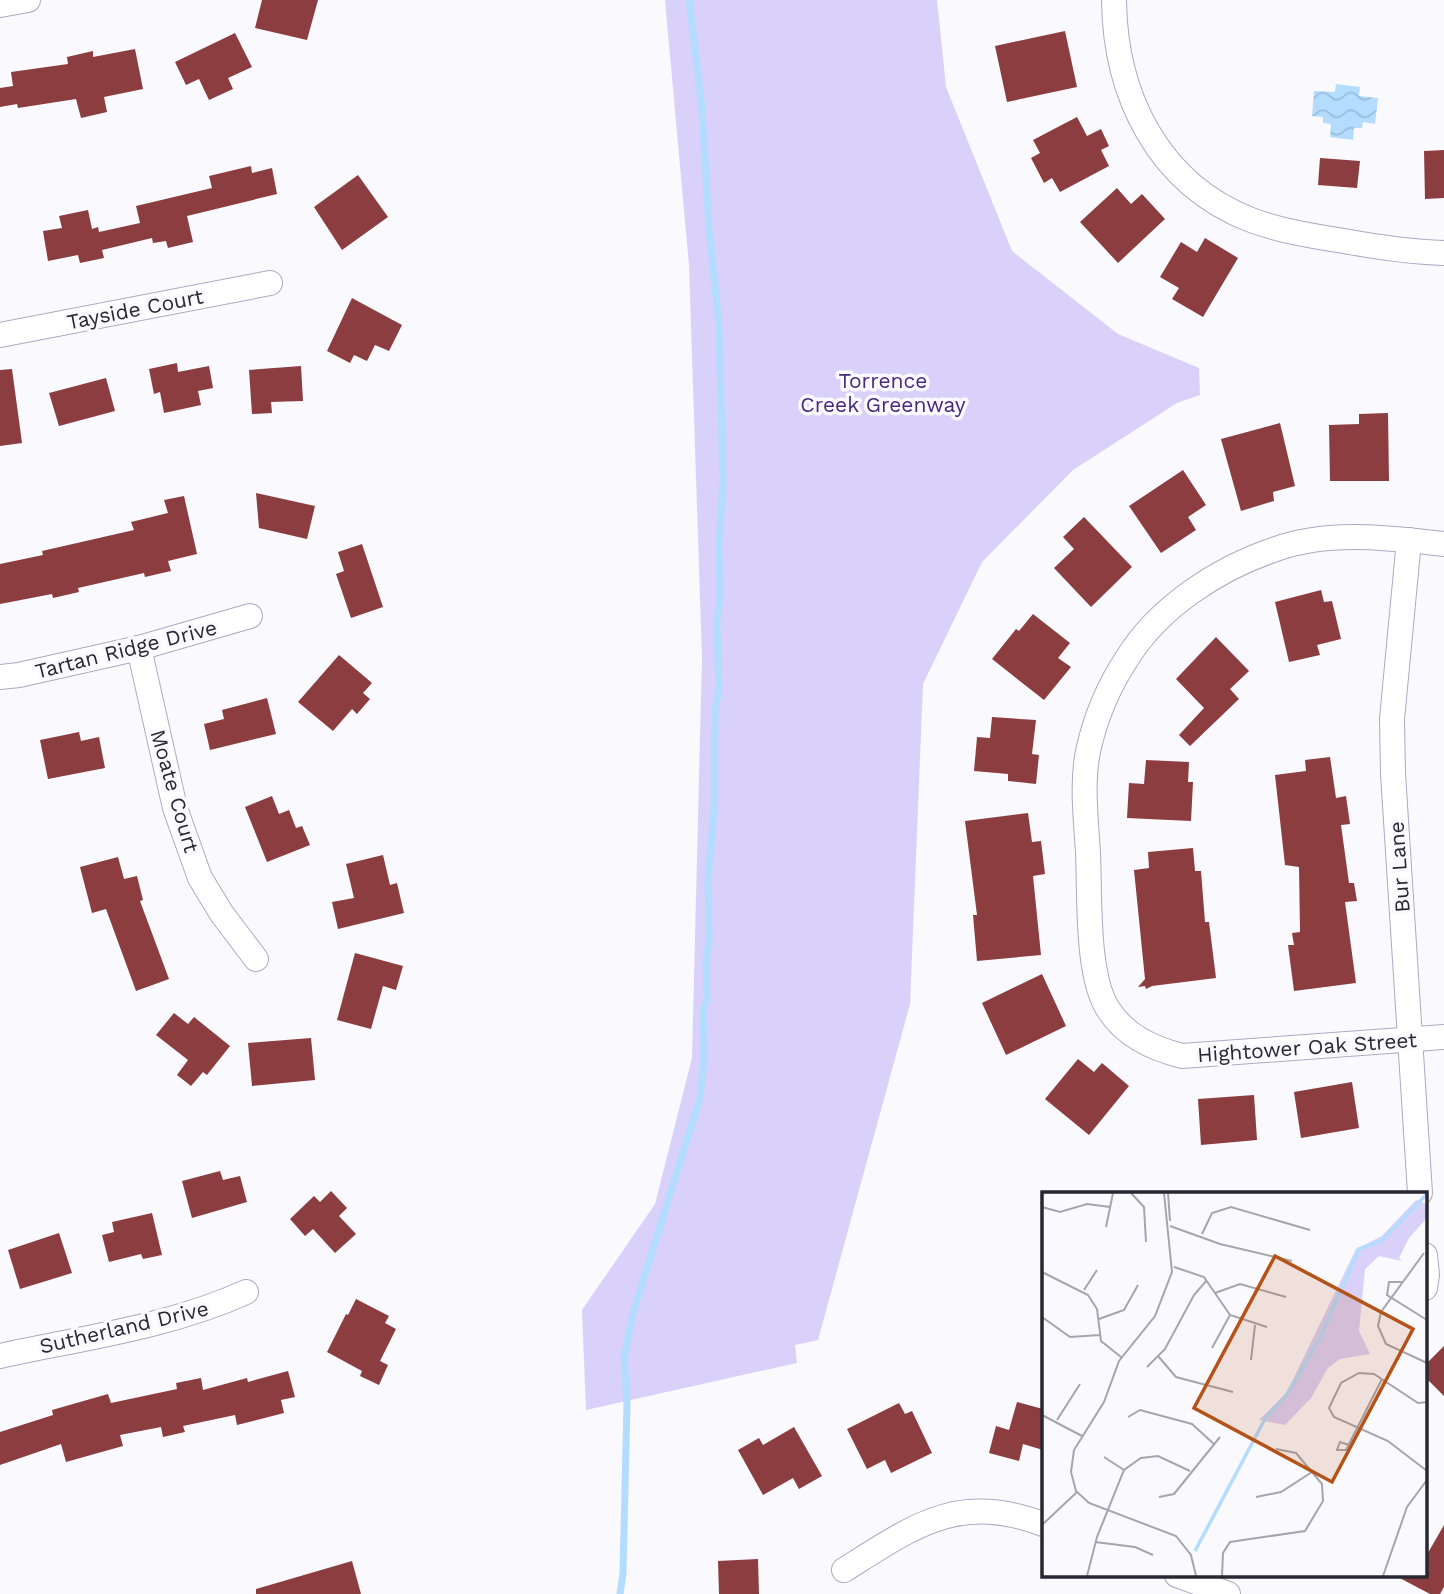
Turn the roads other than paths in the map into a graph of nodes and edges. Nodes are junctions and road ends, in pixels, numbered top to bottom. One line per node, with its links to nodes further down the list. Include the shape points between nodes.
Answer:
1 (28, 0): 3 (street)
2 (1114, 0): 4 (street, via 1114,29 1127,90 1161,155 1185,180 1249,219 1291,233)
3 (0, 5)
4 (1444, 253)
5 (270, 283): 6 (street, Tayside Court)
6 (0, 335)
7 (1409, 540): 8 (street, Hightower Oak Street); 14 (street, Bur Lane, via 1392,719); 14 (street, Hightower Oak Street, via 1322,538 1277,548 1193,590 1126,658 1102,706 1088,749 1085,794 1097,982 1107,1009 1128,1033 1154,1049 1182,1056)
8 (1444, 544)
9 (250, 616): 10 (street, Tartan Ridge Drive)
10 (139, 648): 11 (street, Tartan Ridge Drive); 12 (street, Moate Court, via 175,808 200,878)
11 (0, 677)
12 (256, 959)
13 (1444, 1037): 14 (street, Hightower Oak Street)
14 (1410, 1040): 15 (street, Bur Lane)
15 (1420, 1192)
16 (246, 1292): 17 (street, Sutherland Drive, via 181,1317)
17 (0, 1356)
18 (1042, 1524): 19 (street, via 1003,1511 949,1514 900,1535)
19 (844, 1570)
20 (1180, 1576): 21 (street)
21 (1228, 1594)

